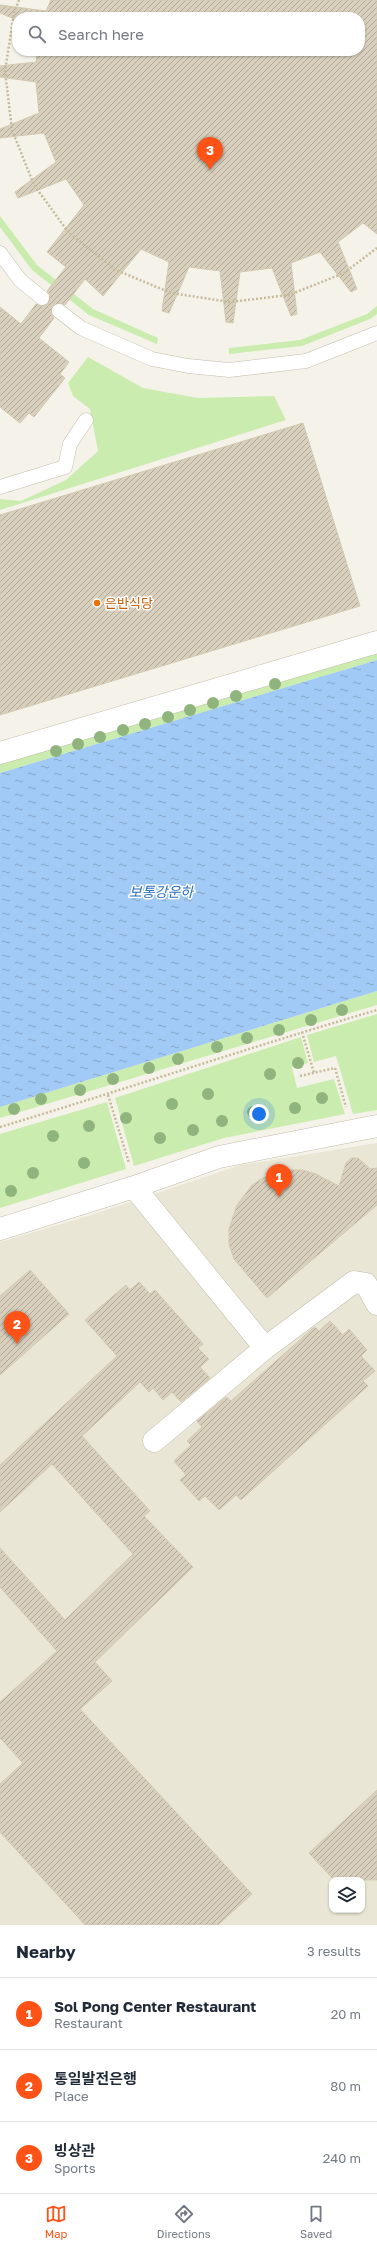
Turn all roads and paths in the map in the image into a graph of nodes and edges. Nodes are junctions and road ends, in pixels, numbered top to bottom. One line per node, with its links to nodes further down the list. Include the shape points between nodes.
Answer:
1 (19, 0): 2 (path)
2 (14, 12)
3 (12, 26): 4 (path, via 5,71 12,130 34,185 70,233 116,270 171,293 230,302 289,295 344,273)
4 (377, 248)
5 (0, 253): 6 (lane, via 20,280)
6 (42, 298)
7 (59, 311): 8 (lane, via 81,328 152,359 229,370 306,361)
8 (377, 333)
9 (86, 420): 10 (lane, via 70,444 65,467)
10 (0, 487)
11 (377, 642): 12 (street)
12 (0, 753)
13 (377, 1010): 14 (path)
14 (302, 1032): 15 (path); 17 (path)
15 (314, 1073): 16 (path); 20 (path, via 335,1068)
16 (300, 1076)
17 (108, 1095): 19 (path); 21 (path)
18 (377, 1126): 20 (street)
19 (0, 1127)
20 (353, 1130): 22 (street, via 219,1157)
21 (130, 1166)
22 (134, 1187): 23 (street); 25 (street)
23 (0, 1229)
24 (377, 1304): 25 (street, via 366,1284 354,1282)
25 (265, 1348): 26 (street)
26 (154, 1441)

